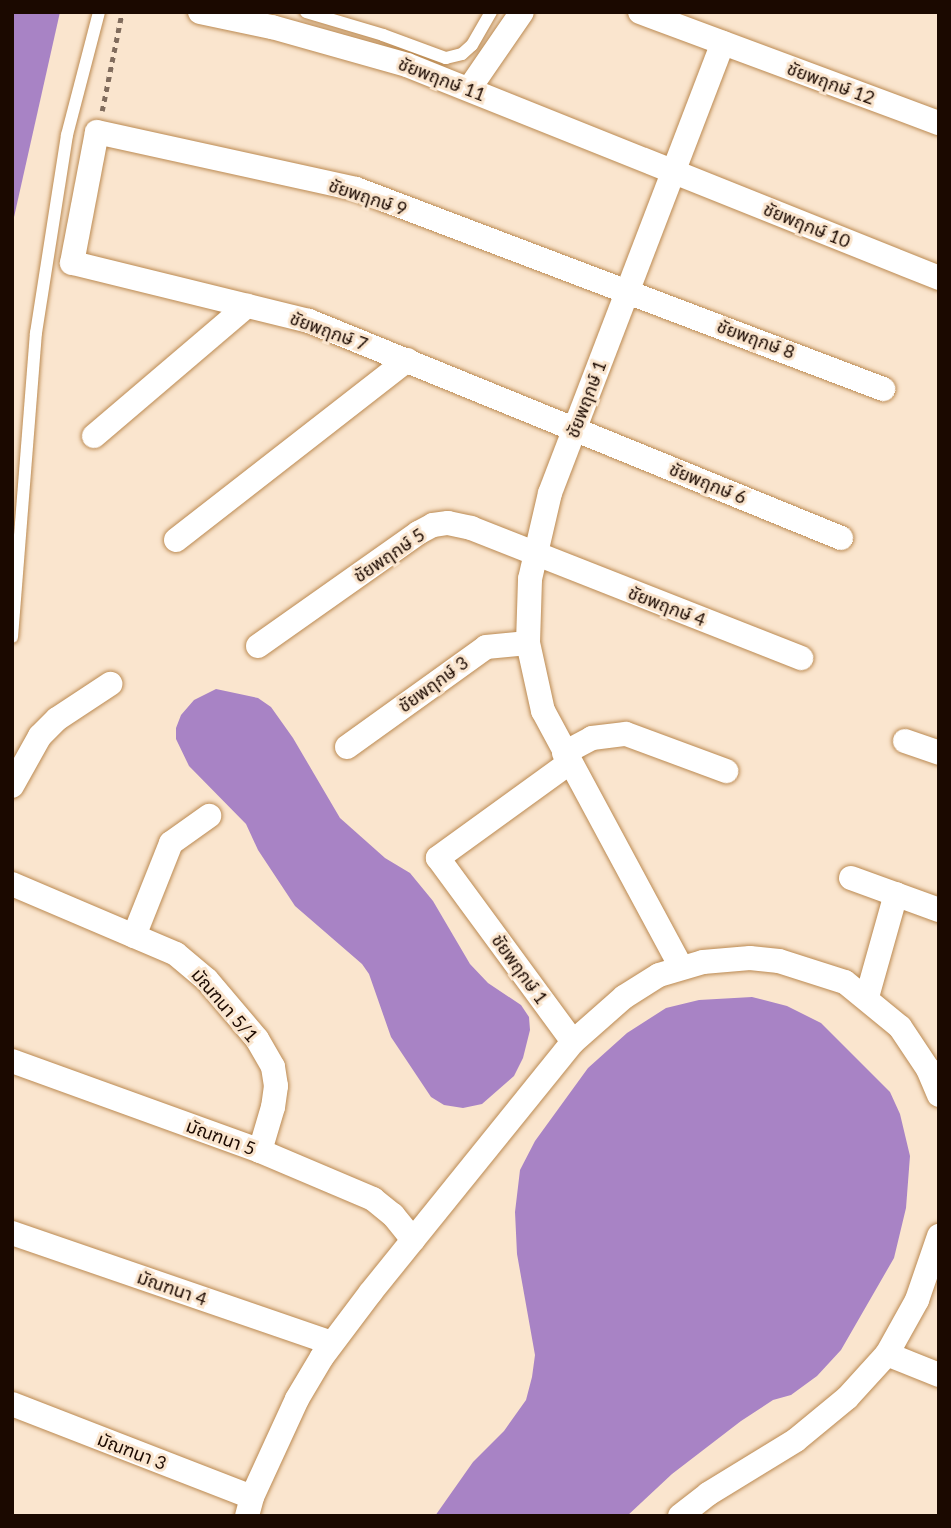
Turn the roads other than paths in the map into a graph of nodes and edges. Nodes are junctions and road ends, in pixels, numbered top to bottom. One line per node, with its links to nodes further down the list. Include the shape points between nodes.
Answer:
1 (99, 12): 22 (lane, via 67,135 38,320)
2 (200, 12): 8 (street, ชัยพฤกษ์ 11, via 407,65)
3 (306, 12): 4 (lane, via 446,58 463,54 472,45)
4 (491, 12)
5 (522, 12): 8 (street)
6 (640, 12): 7 (street, ชัยพฤกษ์ 12)
7 (723, 43): 9 (street, ชัยพฤกษ์ 12); 11 (street, ชัยพฤกษ์ 1)
8 (469, 89): 11 (street, ชัยพฤกษ์ 11)
9 (939, 123)
10 (97, 132): 13 (street, ชัยพฤกษ์ 9, via 356,189); 14 (street, ชัยพฤกษ์ 7, via 72,263)
11 (675, 172): 12 (street, ชัยพฤกษ์ 10); 13 (street, ชัยพฤกษ์ 1)
12 (939, 278)
13 (628, 293): 16 (street, ชัยพฤกษ์ 8); 17 (street, ชัยพฤกษ์ 1)
14 (247, 306): 15 (street, ชัยพฤกษ์ 7, via 309,321); 18 (street)
15 (407, 360): 17 (street, ชัยพฤกษ์ 7); 20 (street)
16 (883, 389)
17 (575, 429): 19 (street, ชัยพฤกษ์ 6); 21 (street, ชัยพฤกษ์ 1, via 550,493)
18 (94, 436)
19 (841, 538)
20 (176, 540)
21 (534, 554): 23 (street, ชัยพฤกษ์ 1); 24 (street, ชัยพฤกษ์ 5, via 471,528 433,525); 25 (street, ชัยพฤกษ์ 4)
22 (12, 637)
23 (528, 643): 28 (street, ชัยพฤกษ์ 3, via 486,648); 30 (street, ชัยพฤกษ์ 1, via 543,711)
24 (258, 646)
25 (801, 658)
26 (110, 684): 32 (street, via 57,719 40,736)
27 (905, 741): 29 (street)
28 (347, 747)
29 (939, 753)
30 (567, 758): 31 (street, via 592,738 626,734); 39 (street, ชัยพฤกษ์ 1); 41 (street, ชัยพฤกษ์ 1, via 438,858)
31 (726, 771)
32 (12, 786)
33 (209, 816): 38 (street, via 171,843)
34 (851, 878): 36 (street)
35 (12, 884): 38 (street, มัณฑนา 5/1)
36 (896, 894): 37 (street); 40 (street)
37 (939, 910)
38 (134, 936): 44 (street, มัณฑนา 5/1, via 191,964 257,1039 273,1067 276,1086)
39 (681, 967): 40 (street, via 740,959 779,961 845,982); 41 (street, via 624,997)
40 (867, 997): 43 (street, via 900,1027 928,1069)
41 (573, 1042): 47 (street)
42 (12, 1061): 44 (street, มัณฑนา 5)
43 (939, 1096)
44 (260, 1152): 47 (street, มัณฑนา 5, via 373,1199)
45 (12, 1233): 48 (street, มัณฑนา 4)
46 (939, 1236): 49 (street, via 917,1300)
47 (413, 1240): 48 (street)
48 (332, 1343): 52 (street, via 297,1399)
49 (887, 1354): 50 (street); 53 (street, via 847,1398 796,1440)
50 (939, 1375)
51 (12, 1404): 52 (street, มัณฑนา 3)
52 (249, 1506)
53 (680, 1516)

